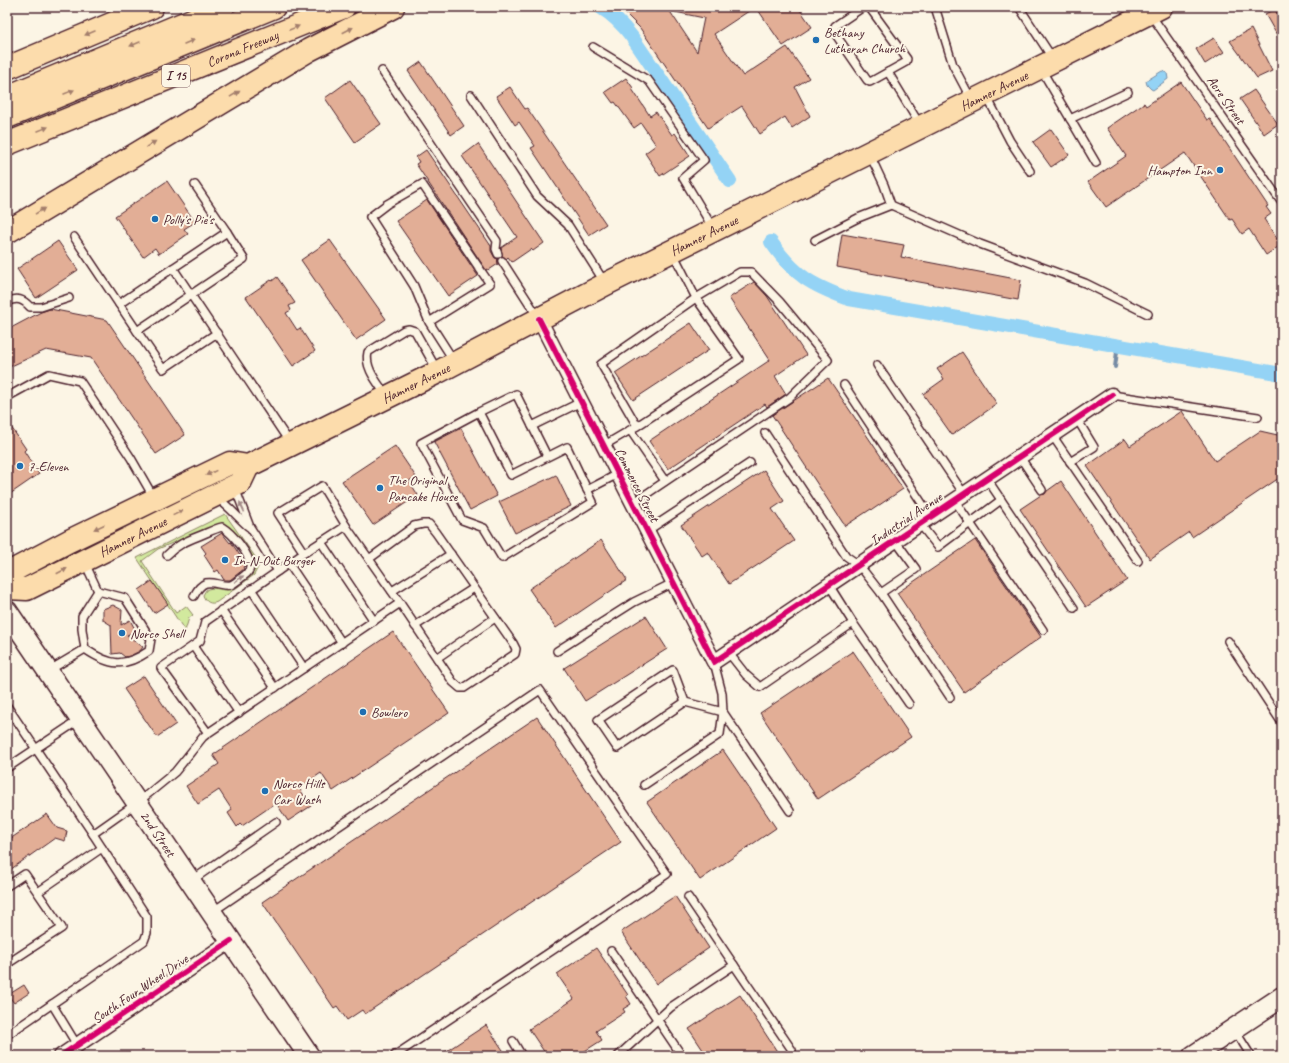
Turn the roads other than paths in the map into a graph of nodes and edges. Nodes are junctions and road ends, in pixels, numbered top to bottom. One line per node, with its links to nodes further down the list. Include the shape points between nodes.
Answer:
1 (152, 7): 13 (main road, one-way to 13)
2 (222, 7): 18 (main road, one-way to 18)
3 (274, 7): 20 (main road, one-way to 3)
4 (344, 7): 23 (main road, Corona Freeway / I 15, one-way to 4)
5 (393, 7): 31 (main road, one-way to 5, via 309,50)
6 (863, 7): 15 (lane, via 835,26 834,32 867,80 870,82)
7 (867, 7): 15 (lane, via 907,59)
8 (934, 7): 19 (lane, via 953,65)
9 (1019, 7): 12 (lane)
10 (1155, 10): 12 (main road, Hamner Avenue); 28 (lane, Acre Street)
11 (594, 47): 30 (lane, via 649,81 704,160 683,178)
12 (1047, 64): 19 (main road, Hamner Avenue); 21 (lane)
13 (7, 68)
14 (382, 71): 36 (lane, via 497,241)
15 (888, 72): 22 (lane)
16 (1128, 92): 21 (lane)
17 (471, 95): 39 (lane, via 537,196 568,225)
18 (7, 97)
19 (979, 98): 22 (main road, Hamner Avenue); 26 (lane)
20 (7, 117)
21 (1070, 119): 25 (lane)
22 (922, 127): 24 (main road, Hamner Avenue)
23 (7, 144)
24 (869, 153): 29 (lane); 30 (main road, Hamner Avenue)
25 (1096, 163)
26 (1030, 171)
27 (195, 185): 32 (lane)
28 (1282, 203)
29 (891, 205): 34 (lane); 45 (lane, via 980,244 1085,283)
30 (714, 230): 35 (main road, Hamner Avenue)
31 (7, 232)
32 (226, 232): 38 (lane); 40 (lane, via 244,259)
33 (74, 237): 44 (lane)
34 (814, 240)
35 (672, 251): 39 (main road, Hamner Avenue); 42 (lane)
36 (498, 254)
37 (502, 261): 46 (lane)
38 (173, 268): 40 (lane); 44 (lane)
39 (606, 284): 46 (main road, Hamner Avenue)
40 (191, 294): 48 (lane); 49 (lane)
41 (69, 298): 43 (lane, via 41,307 30,306 24,300 14,298)
42 (696, 298): 61 (lane, via 601,364); 61 (lane, via 739,359); 73 (lane, via 740,272 751,272 780,302 828,360 789,398)
43 (7, 302)
44 (119, 304): 48 (lane)
45 (1148, 314)
46 (539, 319): 51 (main road, Hamner Avenue); 56 (street, Commerce Street)
47 (429, 322): 47 (lane, via 414,286 370,217 422,184 490,284); 51 (lane)
48 (137, 331): 49 (lane, via 163,369)
49 (217, 333): 64 (lane)
50 (877, 365): 78 (lane)
51 (447, 368): 55 (main road, Hamner Avenue); 55 (lane, via 415,332 404,330 368,352 366,357 369,369)
52 (844, 385): 82 (lane)
53 (1112, 395): 58 (lane); 59 (street, Industrial Avenue)
54 (7, 397): 79 (lane, via 49,374 80,381 131,458)
55 (387, 397): 64 (main road, Hamner Avenue)
56 (581, 402): 60 (lane); 65 (street, Commerce Street)
57 (479, 412): 60 (lane, via 516,394); 66 (lane, via 511,475); 75 (lane, via 421,443 462,520 484,528 502,558 593,502)
58 (1258, 417)
59 (1077, 419): 63 (street, Industrial Avenue); 68 (lane, via 1094,447)
60 (532, 426): 66 (lane)
61 (634, 428): 65 (lane); 73 (lane)
62 (765, 433): 96 (lane, via 846,556)
63 (1052, 435): 67 (street, Industrial Avenue); 68 (lane)
64 (291, 445): 70 (main road, Hamner Avenue)
65 (604, 446): 71 (street, Commerce Street)
66 (547, 456): 75 (lane, via 567,447)
67 (1020, 457): 72 (street, Industrial Avenue); 76 (lane)
68 (1070, 462): 94 (lane)
69 (750, 463): 86 (lane)
70 (248, 466): 74 (main road, Hamner Avenue, via 240,483); 79 (main road, Hamner Avenue, one-way to 79, via 230,463)
71 (618, 474): 75 (lane); 81 (street, Commerce Street)
72 (987, 479): 78 (street, Industrial Avenue); 80 (lane)
73 (665, 481): 81 (lane)
74 (234, 486): 77 (main road, Hamner Avenue); 85 (lane, one-way to 74)
75 (587, 490)
76 (1042, 490)
77 (214, 495): 85 (lane); 93 (main road, Hamner Avenue, one-way to 77)
78 (960, 498): 82 (street, Industrial Avenue); 83 (lane)
79 (155, 500): 98 (main road, Hamner Avenue, one-way to 98)
80 (1002, 500): 83 (lane); 109 (lane)
81 (632, 503): 86 (street, Commerce Street)
82 (926, 520): 83 (lane, via 938,547); 87 (street, Industrial Avenue)
83 (969, 523): 116 (lane)
84 (346, 526): 88 (lane); 89 (lane, via 322,486 278,513); 92 (lane)
85 (250, 527): 97 (lane)
86 (647, 531): 99 (street, Commerce Street)
87 (896, 540): 96 (street, Industrial Avenue); 106 (lane, via 916,570)
88 (321, 542): 89 (lane); 113 (lane)
89 (304, 553): 95 (lane)
90 (451, 554): 92 (lane, via 428,524 423,524 414,526); 102 (lane); 105 (lane)
91 (167, 555): 107 (lane, one-way to 91, via 199,587 206,583 231,585 247,573 250,567 249,560 240,546 222,527 187,540)
92 (369, 559): 105 (lane)
93 (83, 560): 101 (main road, Hamner Avenue, one-way to 93, via 27,589); 104 (lane)
94 (1138, 561)
95 (289, 564): 97 (lane); 118 (lane)
96 (859, 565): 100 (street, Industrial Avenue); 106 (lane)
97 (278, 571): 103 (lane)
98 (7, 575)
99 (673, 583): 121 (lane, via 634,602); 124 (street, Commerce Street)
100 (829, 585): 114 (lane); 122 (street, Industrial Avenue)
101 (7, 588)
102 (474, 588): 112 (lane); 115 (lane)
103 (251, 589): 110 (lane); 125 (lane)
104 (98, 590): 120 (lane, via 82,616); 120 (lane, via 125,598 151,638 149,651 138,659 119,664 99,658)
105 (392, 591): 108 (lane)
106 (881, 592): 128 (lane)
107 (194, 596)
108 (400, 603): 113 (lane); 115 (lane)
109 (1074, 608)
110 (221, 610): 119 (lane, via 205,622 200,641); 127 (lane)
111 (7, 611): 126 (main road, 2nd Street)
112 (496, 618): 123 (lane); 123 (lane, via 516,649 515,654 464,688 453,682)
113 (374, 621): 118 (lane)
114 (853, 623): 122 (lane, via 760,687 746,675); 130 (lane)
115 (415, 626): 123 (lane)
116 (1043, 630)
117 (1228, 641): 135 (lane)
118 (342, 642): 125 (lane)
119 (193, 646): 133 (lane); 136 (lane, via 161,668)
120 (85, 648): 126 (lane)
121 (557, 651)
122 (728, 652): 124 (street, Industrial Avenue)
123 (437, 658)
124 (714, 662): 132 (lane, via 722,693)
125 (304, 668): 127 (lane)
126 (48, 672): 134 (main road, 2nd Street)
127 (275, 688): 133 (lane)
128 (950, 697)
129 (685, 702): 129 (lane, via 618,748 598,720 673,670); 132 (lane)
130 (909, 704)
131 (7, 706): 137 (lane)
132 (723, 712): 139 (lane, via 720,734); 141 (lane)
133 (238, 713): 136 (lane)
134 (80, 719): 137 (lane); 140 (main road, 2nd Street)
135 (1282, 723)
136 (208, 733): 140 (lane, via 174,772)
137 (35, 748): 138 (lane); 143 (lane)
138 (7, 768)
139 (644, 785)
140 (137, 803): 143 (lane); 145 (main road, 2nd Street)
141 (790, 811)
142 (276, 822): 145 (lane)
143 (93, 834): 144 (lane)
144 (102, 848): 147 (lane); 155 (lane, via 147,918 147,933 144,942)
145 (191, 881): 149 (main road, 2nd Street)
146 (7, 886): 147 (lane, via 25,874)
147 (38, 892): 152 (lane, via 62,928)
148 (688, 897): 153 (lane)
149 (212, 912): 150 (main road, 2nd Street); 166 (lane, via 540,690 667,874)
150 (231, 941): 160 (street, South Four Wheel Drive); 165 (main road, 2nd Street)
151 (611, 951): 156 (lane)
152 (7, 964)
153 (734, 966): 156 (lane, via 671,1007); 161 (lane)
154 (1282, 997): 157 (main road)
155 (52, 1004): 158 (lane); 160 (lane)
156 (657, 1020): 168 (lane); 169 (lane)
157 (1234, 1029): 170 (main road); 171 (lane)
158 (7, 1035)
159 (512, 1041): 167 (lane)
160 (78, 1045): 164 (street, South Four Wheel Drive)
161 (792, 1050)
162 (7, 1051): 163 (lane)
163 (10, 1056)
164 (61, 1056)
165 (309, 1056)
166 (394, 1056)
167 (522, 1056)
168 (618, 1056)
169 (682, 1056)
170 (1192, 1056)
171 (1251, 1056)

